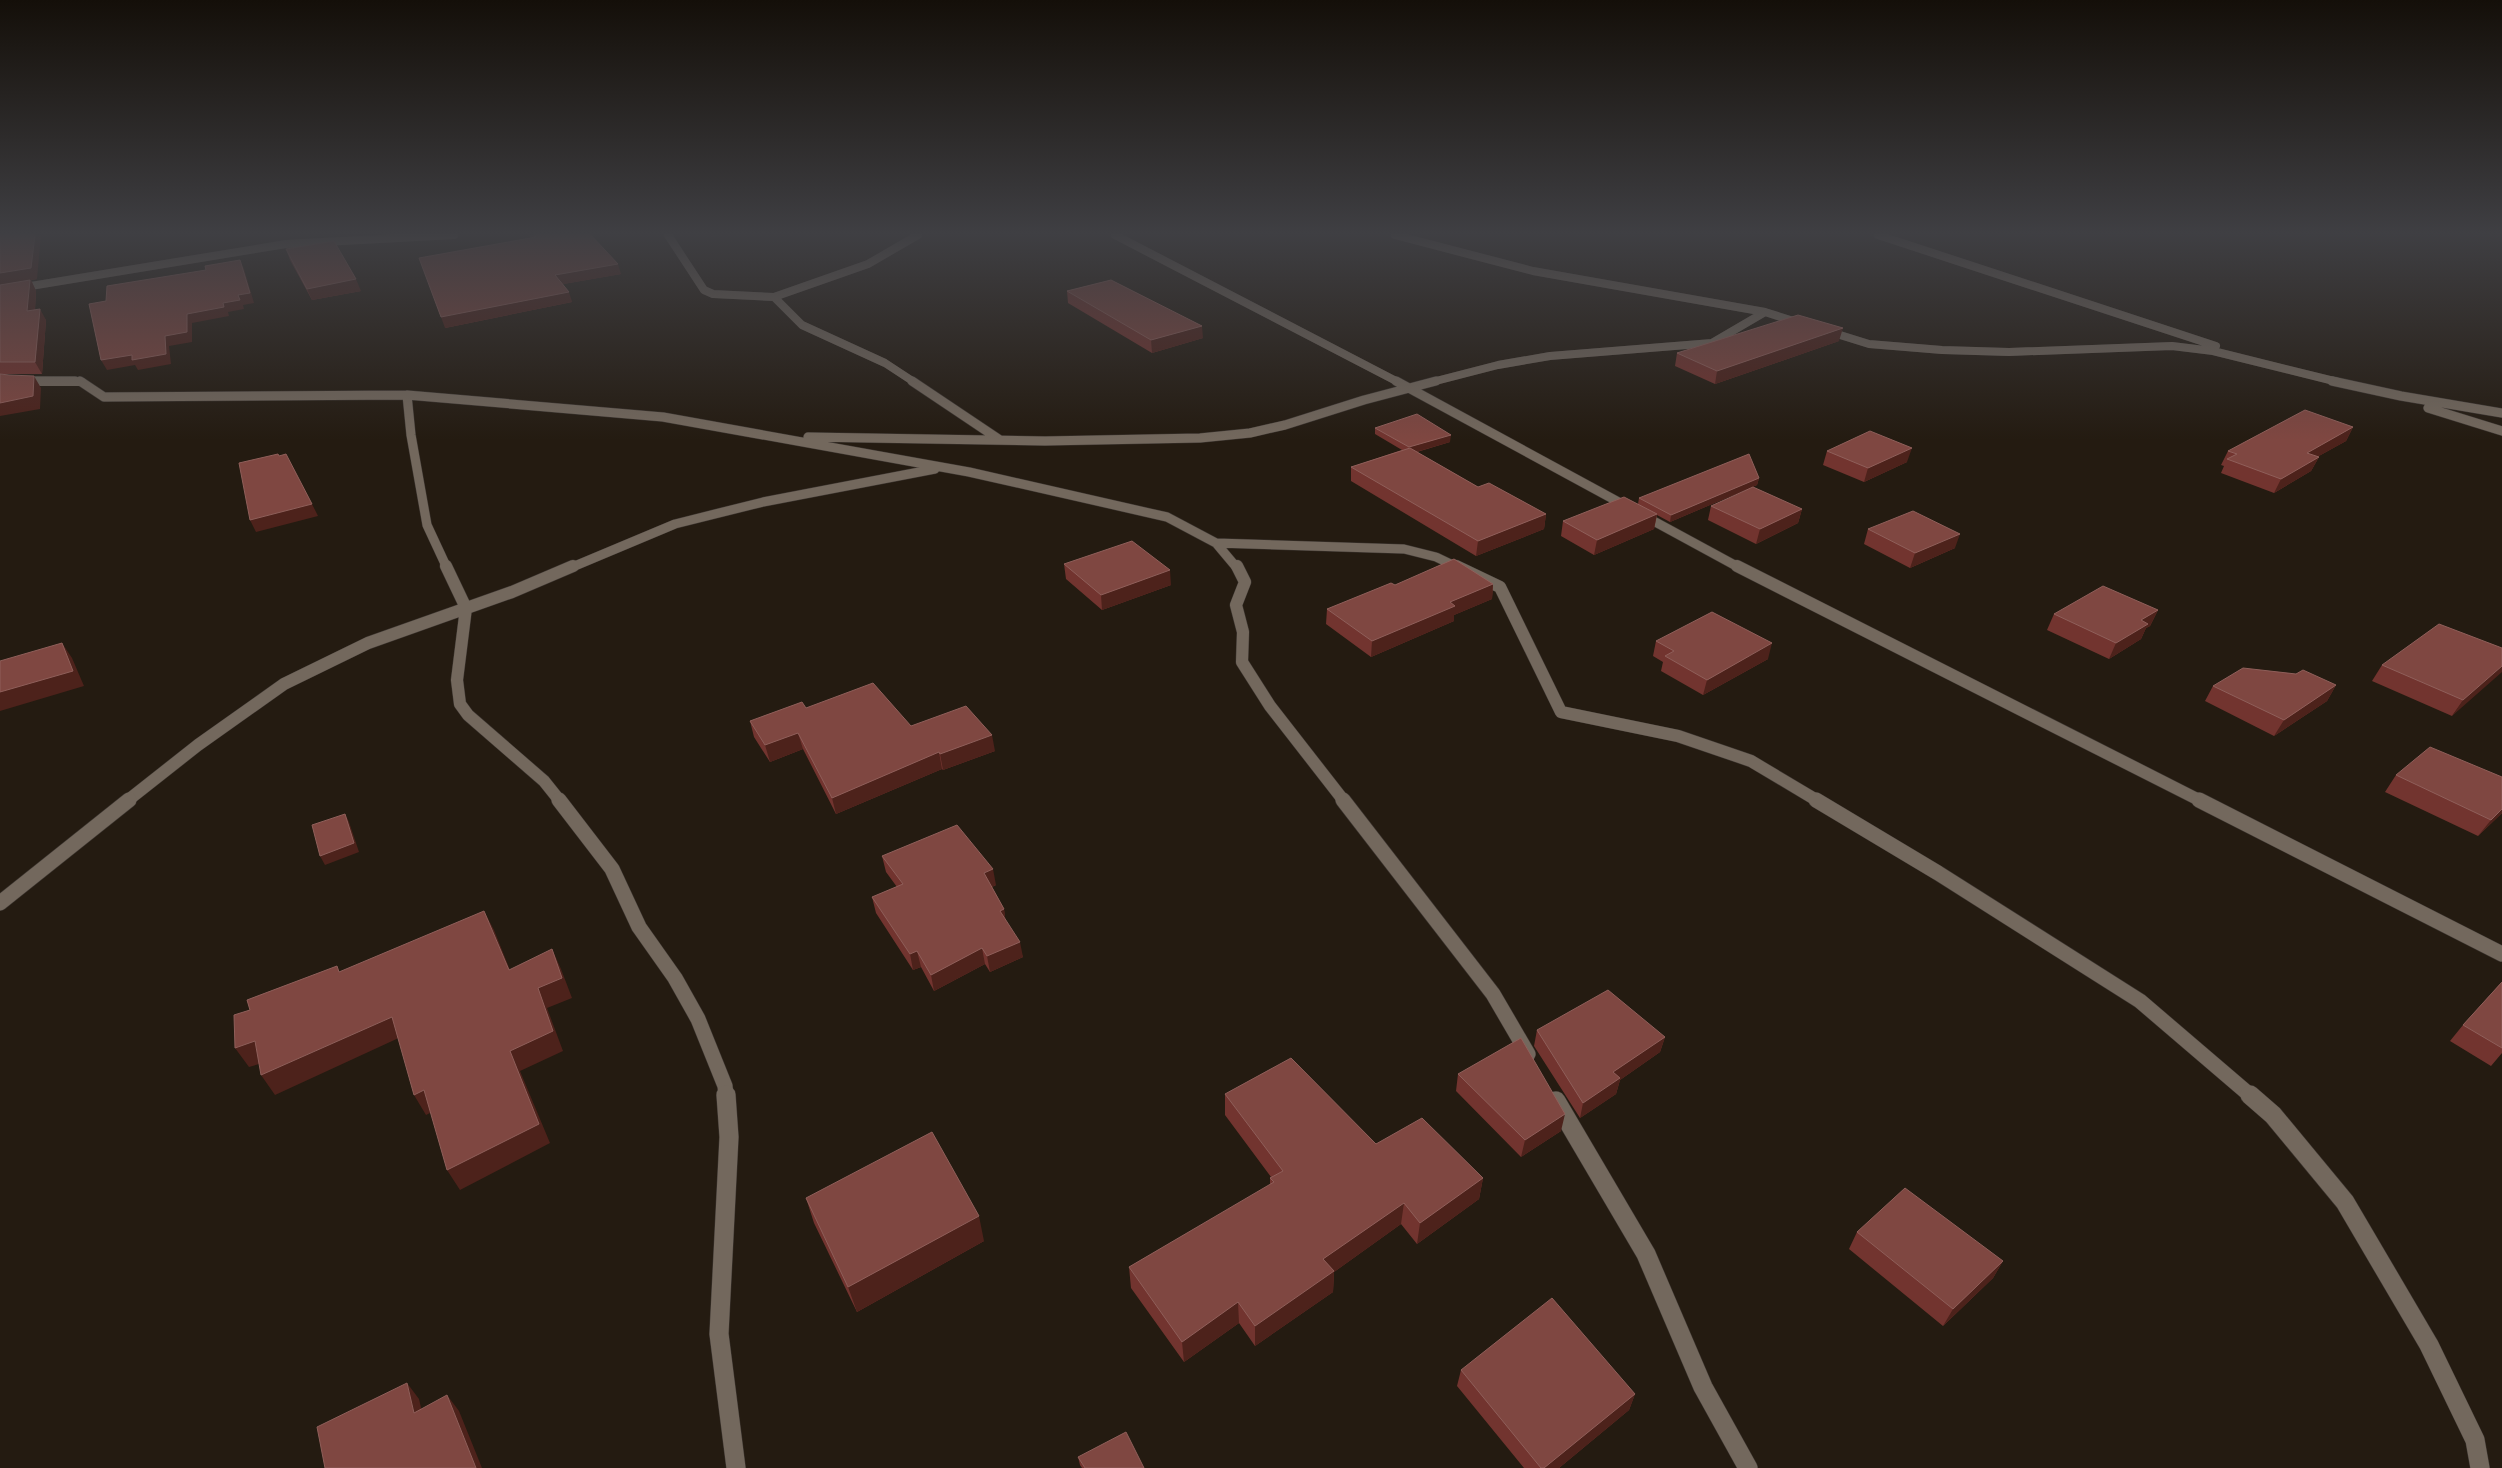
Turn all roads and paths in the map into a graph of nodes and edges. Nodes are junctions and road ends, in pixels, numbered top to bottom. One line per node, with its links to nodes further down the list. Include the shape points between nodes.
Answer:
1 (781, 304): 14 (street, via 802,325 885,363)
2 (1247, 304): 9 (street)
3 (1717, 304): 5 (street)
4 (2086, 304): 6 (street)
5 (1765, 312): 6 (street, via 1869,344 1978,352 2172,346 2213,351); 9 (street, via 1712,343 1550,356 1498,365)
6 (2304, 375): 8 (street)
7 (0, 380): 10 (street, via 80,381 104,396)
8 (2351, 385): 11 (street); 12 (street)
9 (1409, 388): 14 (street, via 1250,433 1200,438); 19 (street, via 1719,557)
10 (407, 395): 13 (street, via 663,417); 17 (street, via 412,445 427,525)
11 (2502, 413)
12 (2502, 431)
13 (770, 436): 14 (street); 15 (street)
14 (1000, 440)
15 (944, 468): 16 (street, via 1167,516); 17 (street, via 763,502 675,524)
16 (1216, 543): 20 (street, via 1235,564 1245,582 1236,605 1243,632 1242,662 1270,706 1493,994); 24 (street, via 1404,548 1436,557 1500,587 1561,712 1678,736 1752,761 1938,873 2140,1001 2273,1115 2345,1202 2429,1345 2475,1440)
17 (466, 608): 18 (street, via 368,643 284,684 198,745); 22 (street, via 457,680 460,704 468,715 544,781 612,869 639,927 675,978 698,1019 725,1086 729,1137 719,1334)
18 (0, 903)
19 (2502, 954)
20 (1532, 1061)
21 (1547, 1086): 23 (street, via 1646,1254 1703,1387)
22 (736, 1468)
23 (1748, 1468)
24 (2480, 1468)

